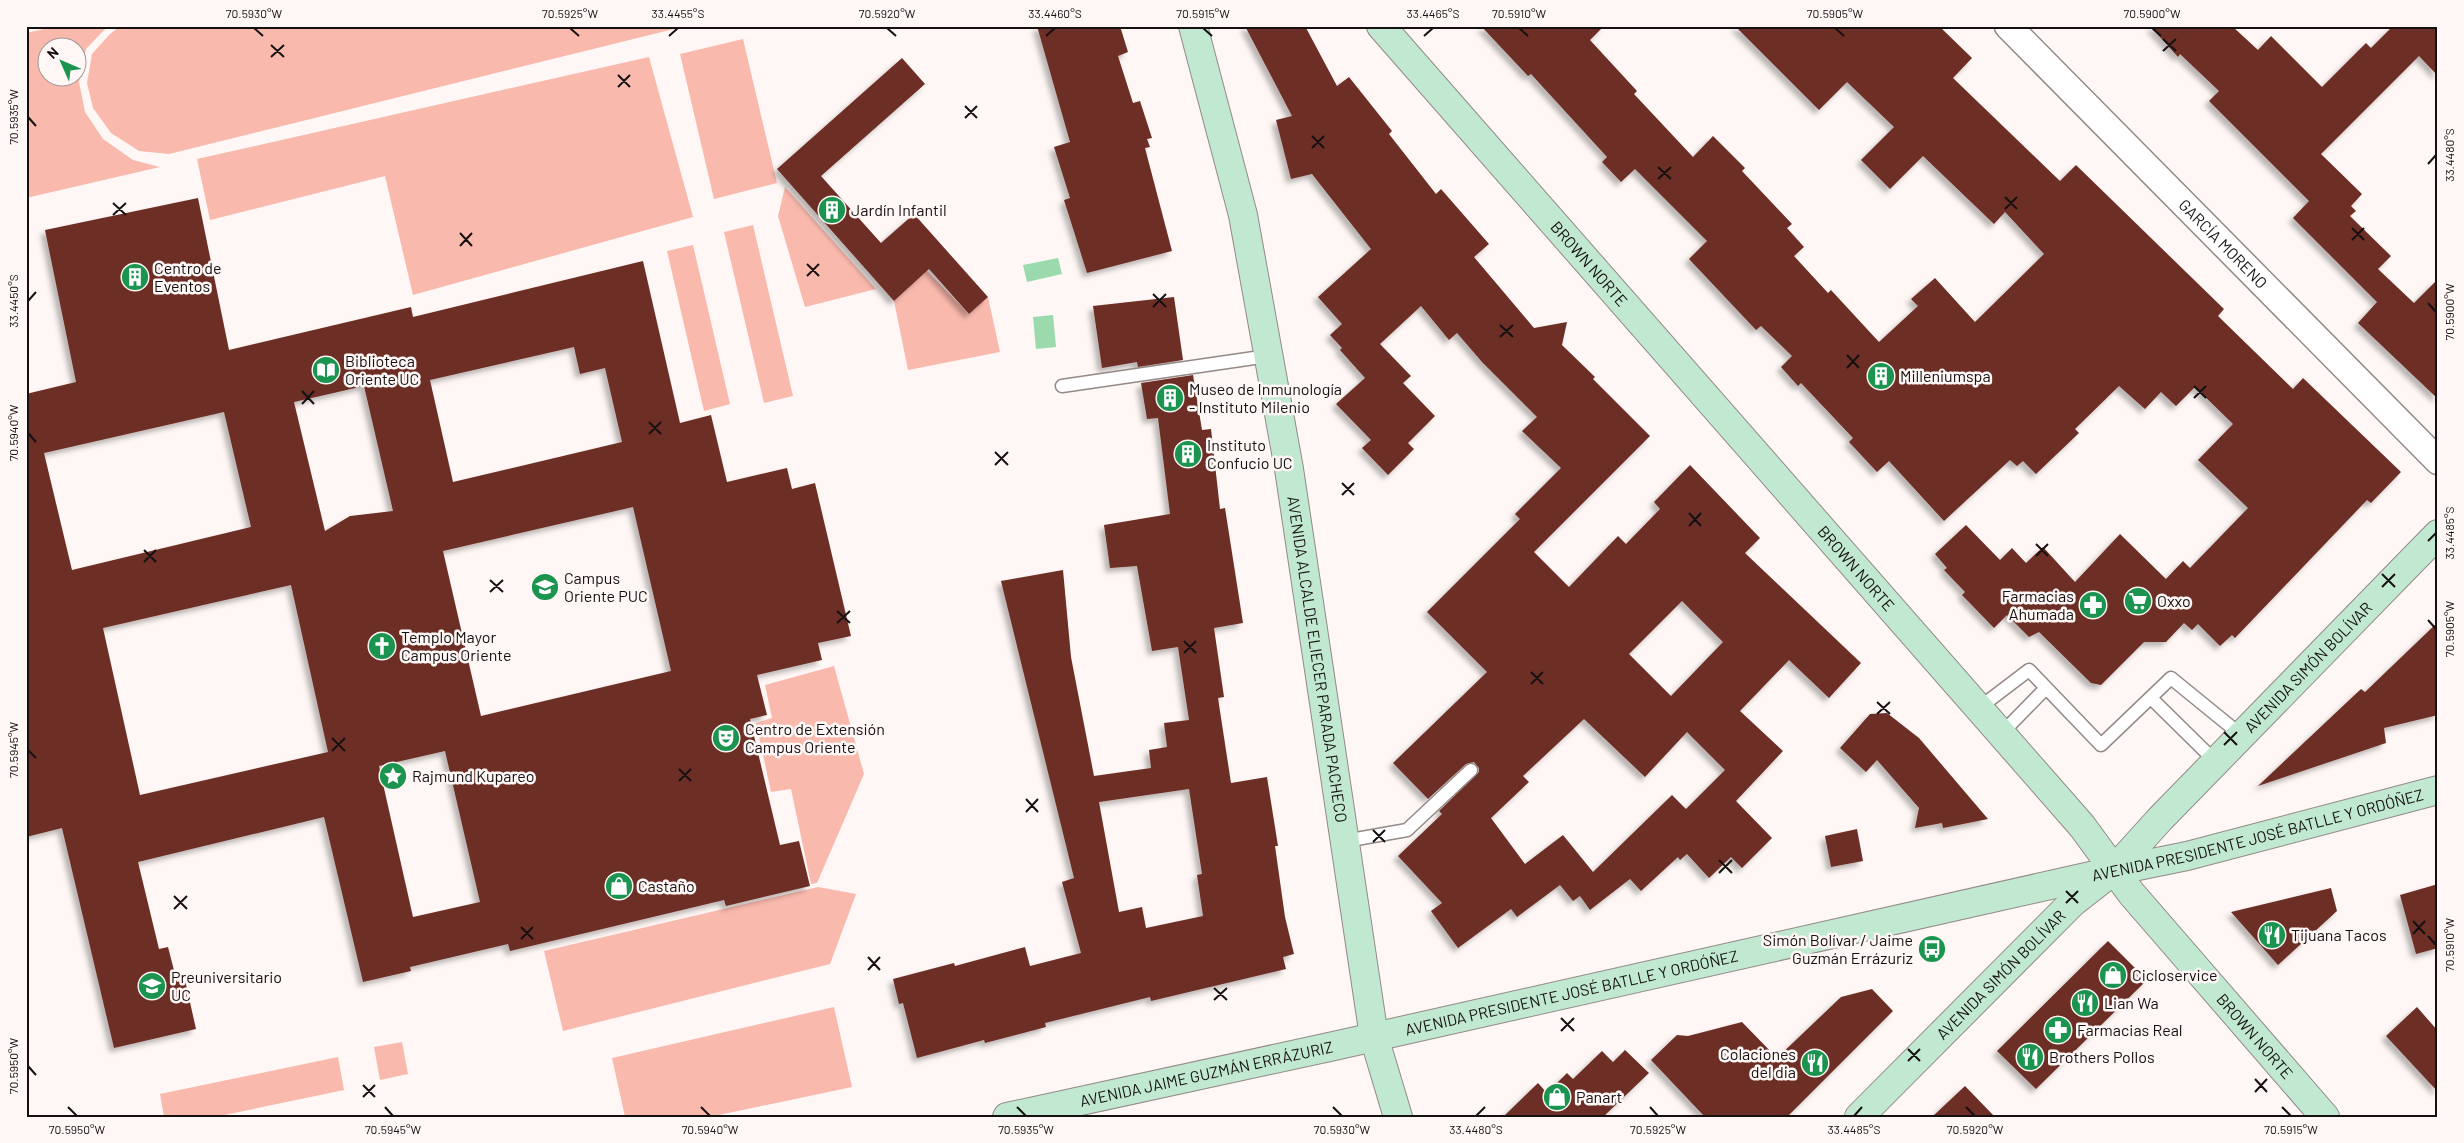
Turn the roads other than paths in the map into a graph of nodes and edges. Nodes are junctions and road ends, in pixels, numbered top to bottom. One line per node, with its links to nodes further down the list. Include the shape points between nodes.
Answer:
1 (1193, 26): 4 (main road, AVENIDA ALCALDE ELIECER PARADA PACHECO, via 1243,215)
2 (1381, 26): 10 (main road, BROWN NORTE)
3 (2008, 26): 6 (street, GARCÍA MORENO)
4 (1268, 356): 5 (lane); 16 (main road, AVENIDA ALCALDE ELIECER PARADA PACHECO, via 1289,469)
5 (1062, 386)
6 (2438, 461)
7 (2438, 534): 12 (main road, AVENIDA SIMÓN BOLÍVAR)
8 (2046, 688): 9 (lane, via 2101,745); 10 (lane, via 2029,670); 11 (lane)
9 (2151, 698): 12 (lane, via 2171,678); 13 (lane)
10 (1979, 708): 11 (main road, BROWN NORTE)
11 (2002, 734): 17 (main road, BROWN NORTE, via 2082,826)
12 (2242, 735): 13 (main road, AVENIDA SIMÓN BOLÍVAR)
13 (2216, 762): 17 (main road, AVENIDA SIMÓN BOLÍVAR)
14 (1471, 770): 16 (lane, via 1407,830)
15 (2438, 790): 17 (main road, AVENIDA PRESIDENTE JOSÉ BATLLE Y ORDÓÑEZ, via 2196,854)
16 (1345, 841): 18 (main road, AVENIDA ALCALDE ELIECER PARADA PACHECO)
17 (2113, 871): 18 (main road, AVENIDA PRESIDENTE JOSÉ BATLLE Y ORDÓÑEZ); 21 (main road, AVENIDA SIMÓN BOLÍVAR, via 2066,909); 22 (main road, BROWN NORTE)
18 (1374, 1037): 19 (main road, AVENIDA JAIME GUZMÁN ERRÁZURIZ); 20 (main road, AVENIDA ALCALDE ELIECER PARADA PACHECO)
19 (1007, 1117)
20 (1398, 1117)
21 (1859, 1117)
22 (2325, 1117)

